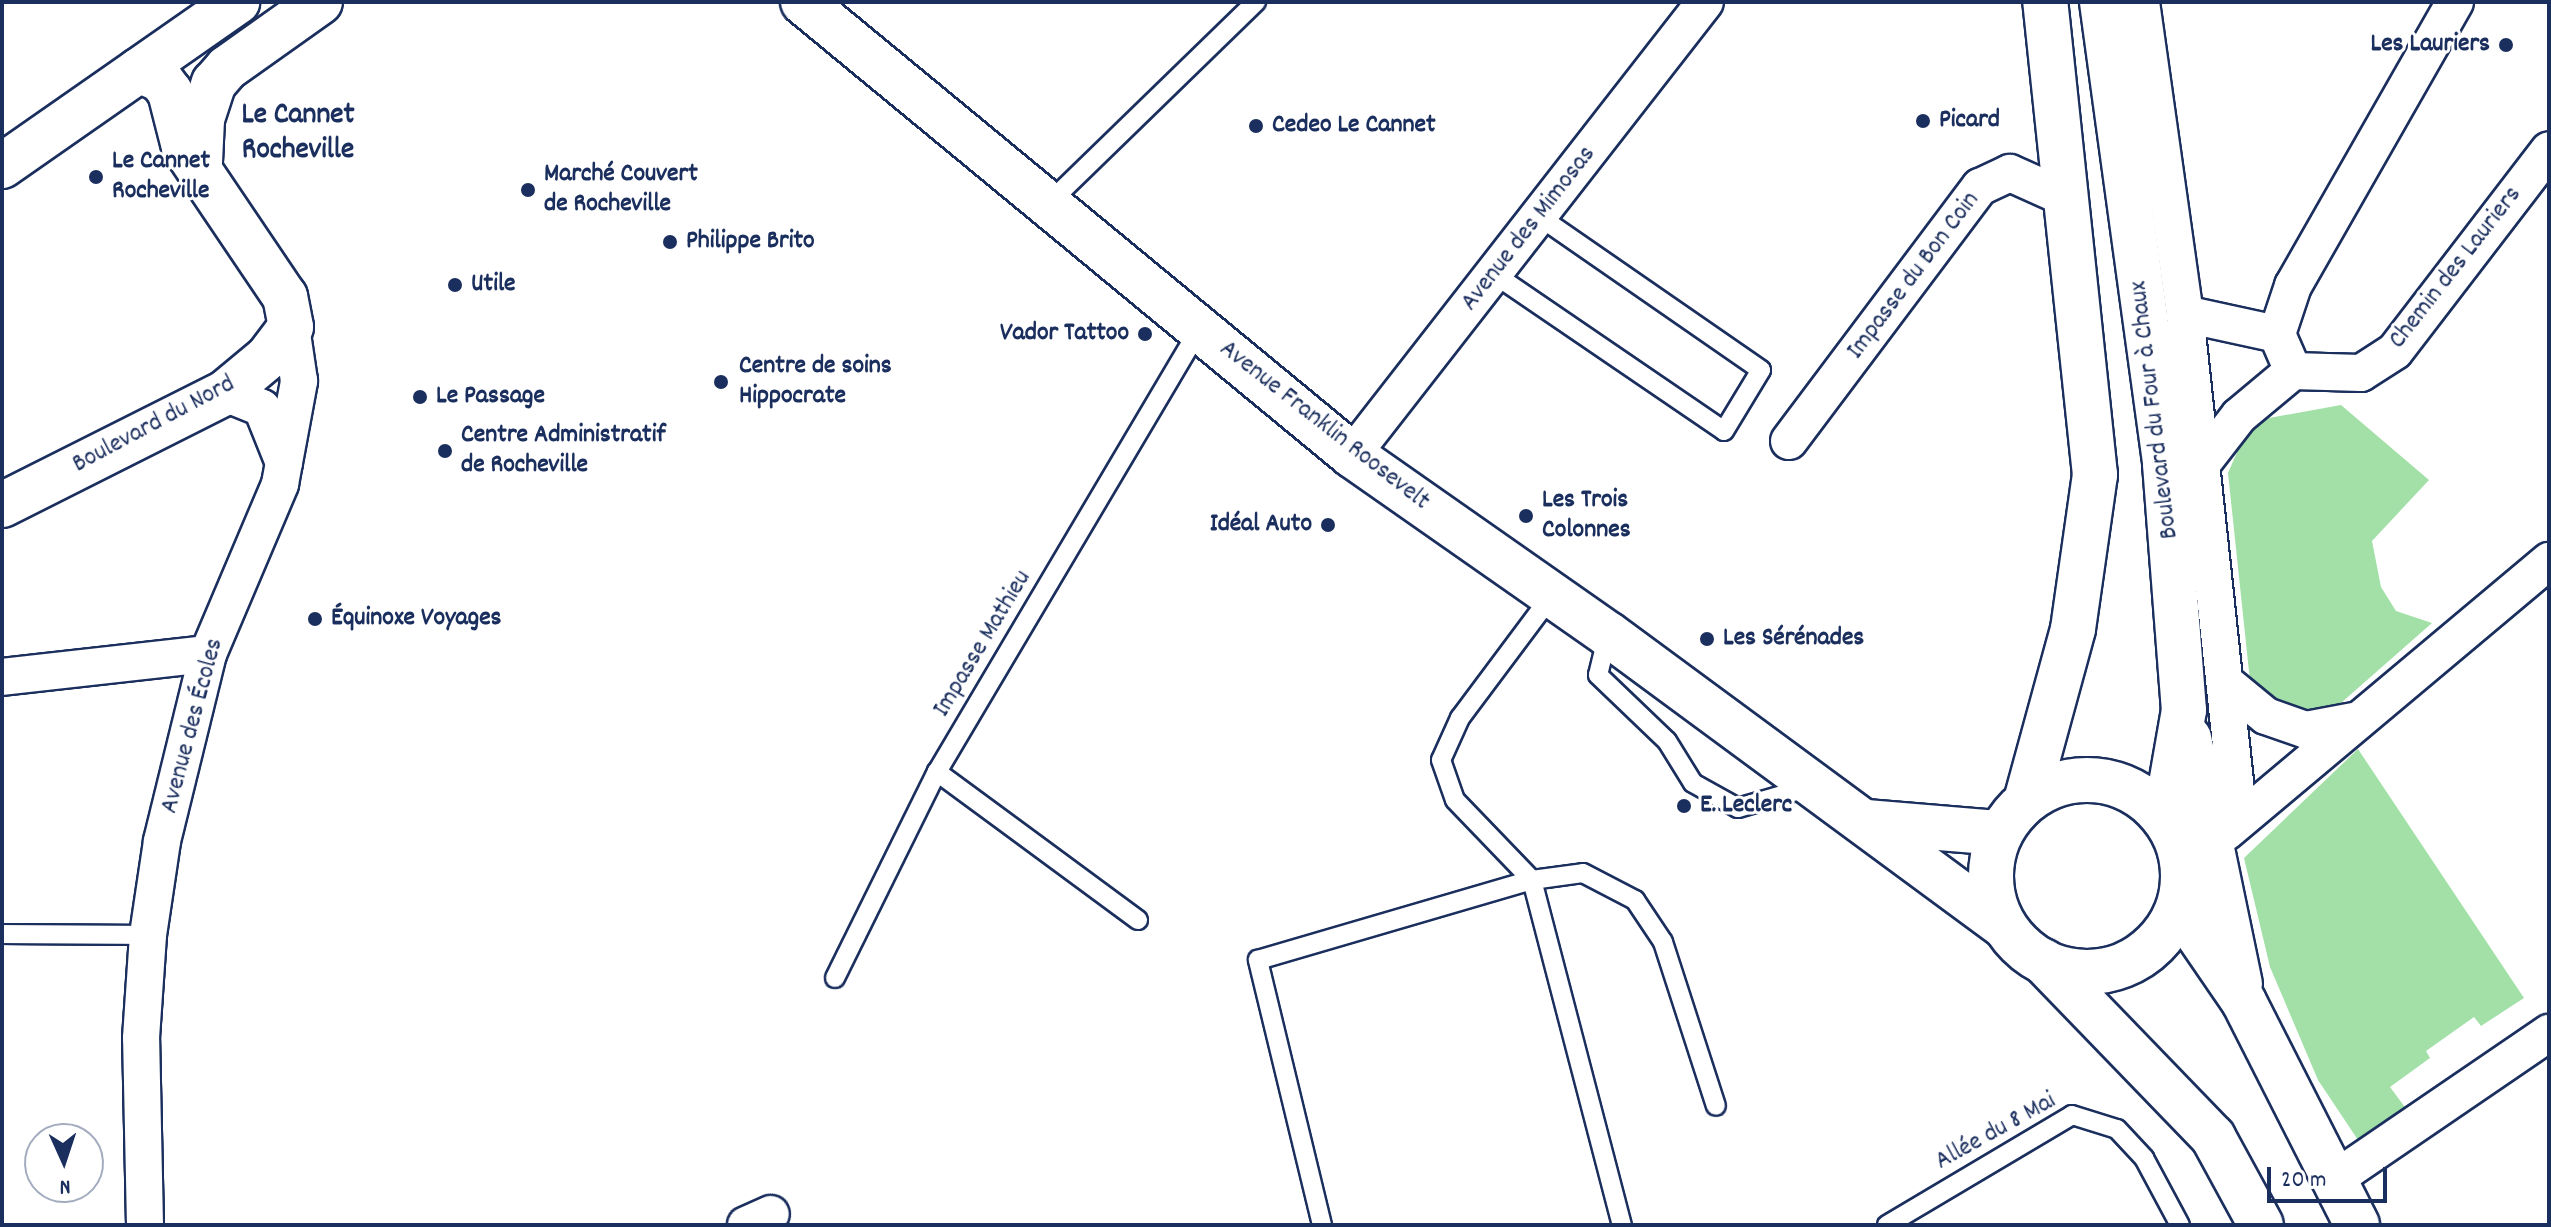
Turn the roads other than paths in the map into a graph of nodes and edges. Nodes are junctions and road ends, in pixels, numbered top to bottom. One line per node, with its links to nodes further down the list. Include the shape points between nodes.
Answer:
1 (237, 2): 10 (main road)
2 (320, 2): 13 (main road, via 227,68 214,83 202,119)
3 (803, 2): 15 (main road, Avenue Franklin Roosevelt)
4 (1256, 2): 15 (lane)
5 (1705, 2): 16 (street, Avenue des Mimosas)
6 (2045, 2): 14 (main road)
7 (2102, 2): 35 (main road, Boulevard du Four à Chaux, via 2165,464)
8 (2141, 2): 18 (street)
9 (2455, 2): 21 (street, via 2293,286)
10 (139, 70): 12 (main road); 13 (main road, Avenue des Écoles, via 161,80 170,92 184,147)
11 (2549, 150): 22 (street, Chemin des Lauriers, via 2395,351 2361,373)
12 (2, 166)
13 (200, 172): 19 (main road, Avenue des Écoles, via 285,297)
14 (2068, 199): 24 (street, Impasse du Bon Coin, via 2010,173 1980,187); 39 (main road, via 2095,475 2073,629)
15 (1049, 203): 20 (main road, Avenue Franklin Roosevelt)
16 (1539, 216): 17 (street, Avenue des Mimosas); 17 (lane, via 1761,370 1724,431)
17 (1494, 274): 25 (street, Avenue des Mimosas)
18 (2185, 314): 21 (street); 27 (street)
19 (291, 327): 23 (main road, Boulevard du Nord, via 268,357); 26 (street, Avenue des Écoles, via 299,381)
20 (1200, 328): 25 (main road, Avenue Franklin Roosevelt); 37 (lane, Impasse Mathieu)
21 (2277, 334): 22 (street)
22 (2293, 371): 27 (street, via 2239,416)
23 (225, 393): 26 (street, via 262,408); 28 (main road, Boulevard du Nord)
24 (1789, 441)
25 (1352, 455): 30 (main road, Avenue Franklin Roosevelt)
26 (284, 465): 32 (street, Avenue des Écoles, via 271,510)
27 (2201, 465): 34 (street)
28 (2, 505)
29 (2549, 561): 36 (street)
30 (1552, 595): 31 (main road, Avenue Franklin Roosevelt); 43 (lane, via 1460,718 1441,760 1455,800)
31 (1608, 634): 38 (main road, Avenue Franklin Roosevelt); 38 (lane, via 1598,675 1667,741 1693,783 1738,808)
32 (208, 654): 33 (street); 48 (street, Avenue des Écoles, via 162,841)
33 (2, 677)
34 (2227, 684): 36 (street, via 2266,716 2306,730); 42 (street)
35 (2184, 710): 40 (main road, Boulevard du Four à Chaux); 42 (main road)
36 (2364, 719): 42 (street)
37 (937, 772): 45 (lane); 50 (lane, Impasse Mathieu)
38 (1817, 786): 41 (main road, Avenue Franklin Roosevelt)
39 (2014, 817): 40 (main road, via 2054,785 2084,780 2115,784 2143,798); 41 (main road); 46 (main road, via 1991,863 1993,896)
40 (2165, 819): 44 (main road, via 2179,845 2184,873)
41 (1866, 822): 46 (main road, Avenue Franklin Roosevelt)
42 (2225, 833): 51 (main road)
43 (1532, 880): 53 (lane, via 1583,873 1635,900 1663,942); 56 (lane, via 1258,960); 57 (lane)
44 (2179, 907): 49 (main road, via 2163,936 2118,966 2074,971); 51 (main road)
45 (1138, 920)
46 (2005, 927): 49 (main road)
47 (2, 934): 48 (lane)
48 (148, 935): 55 (street, Avenue des Écoles, via 141,1038)
49 (2043, 961): 60 (main road, via 2213,1137)
50 (835, 978)
51 (2244, 1002): 54 (main road)
52 (2549, 1033): 54 (street)
53 (1716, 1106)
54 (2332, 1181): 61 (main road)
55 (145, 1225)
56 (1322, 1225)
57 (1622, 1225)
58 (1887, 1225): 59 (lane, Allée du 8 Mai, via 2072,1115 2117,1129 2144,1158)
59 (2180, 1225)
60 (2261, 1225)
61 (2357, 1225)

